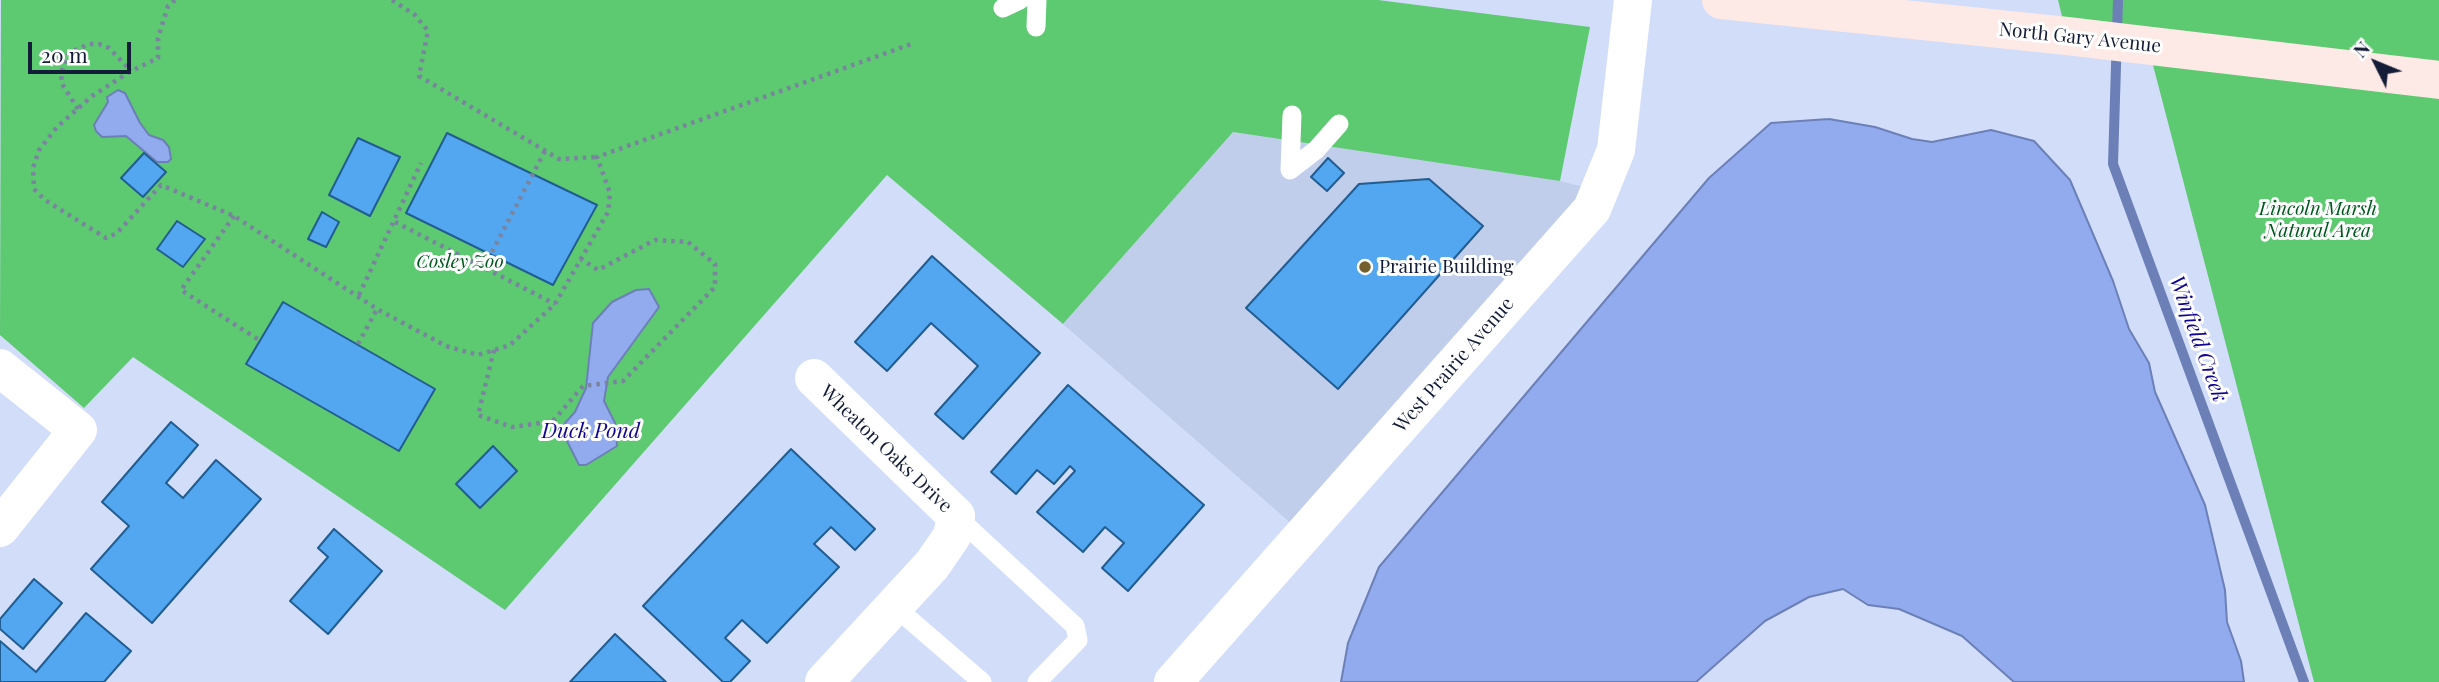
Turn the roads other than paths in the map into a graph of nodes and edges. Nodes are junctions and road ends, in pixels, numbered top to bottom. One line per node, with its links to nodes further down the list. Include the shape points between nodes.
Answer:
1 (1037, 0): 4 (lane)
2 (1633, 0): 16 (street, West Prairie Avenue, via 1616,150 1592,209)
3 (1721, 0): 5 (street, North Gary Avenue)
4 (1036, 27)
5 (2439, 80)
6 (1292, 115): 7 (lane, via 1290,170)
7 (1339, 124)
8 (0, 368): 11 (street, via 78,430)
9 (814, 379): 10 (street, Wheaton Oaks Drive)
10 (956, 516): 12 (street, Wheaton Oaks Drive, via 939,555); 15 (lane, via 1075,626 1077,640)
11 (0, 528)
12 (894, 606): 13 (street, Wheaton Oaks Drive); 14 (lane)
13 (824, 682)
14 (982, 682)
15 (1037, 682)
16 (1173, 682)

